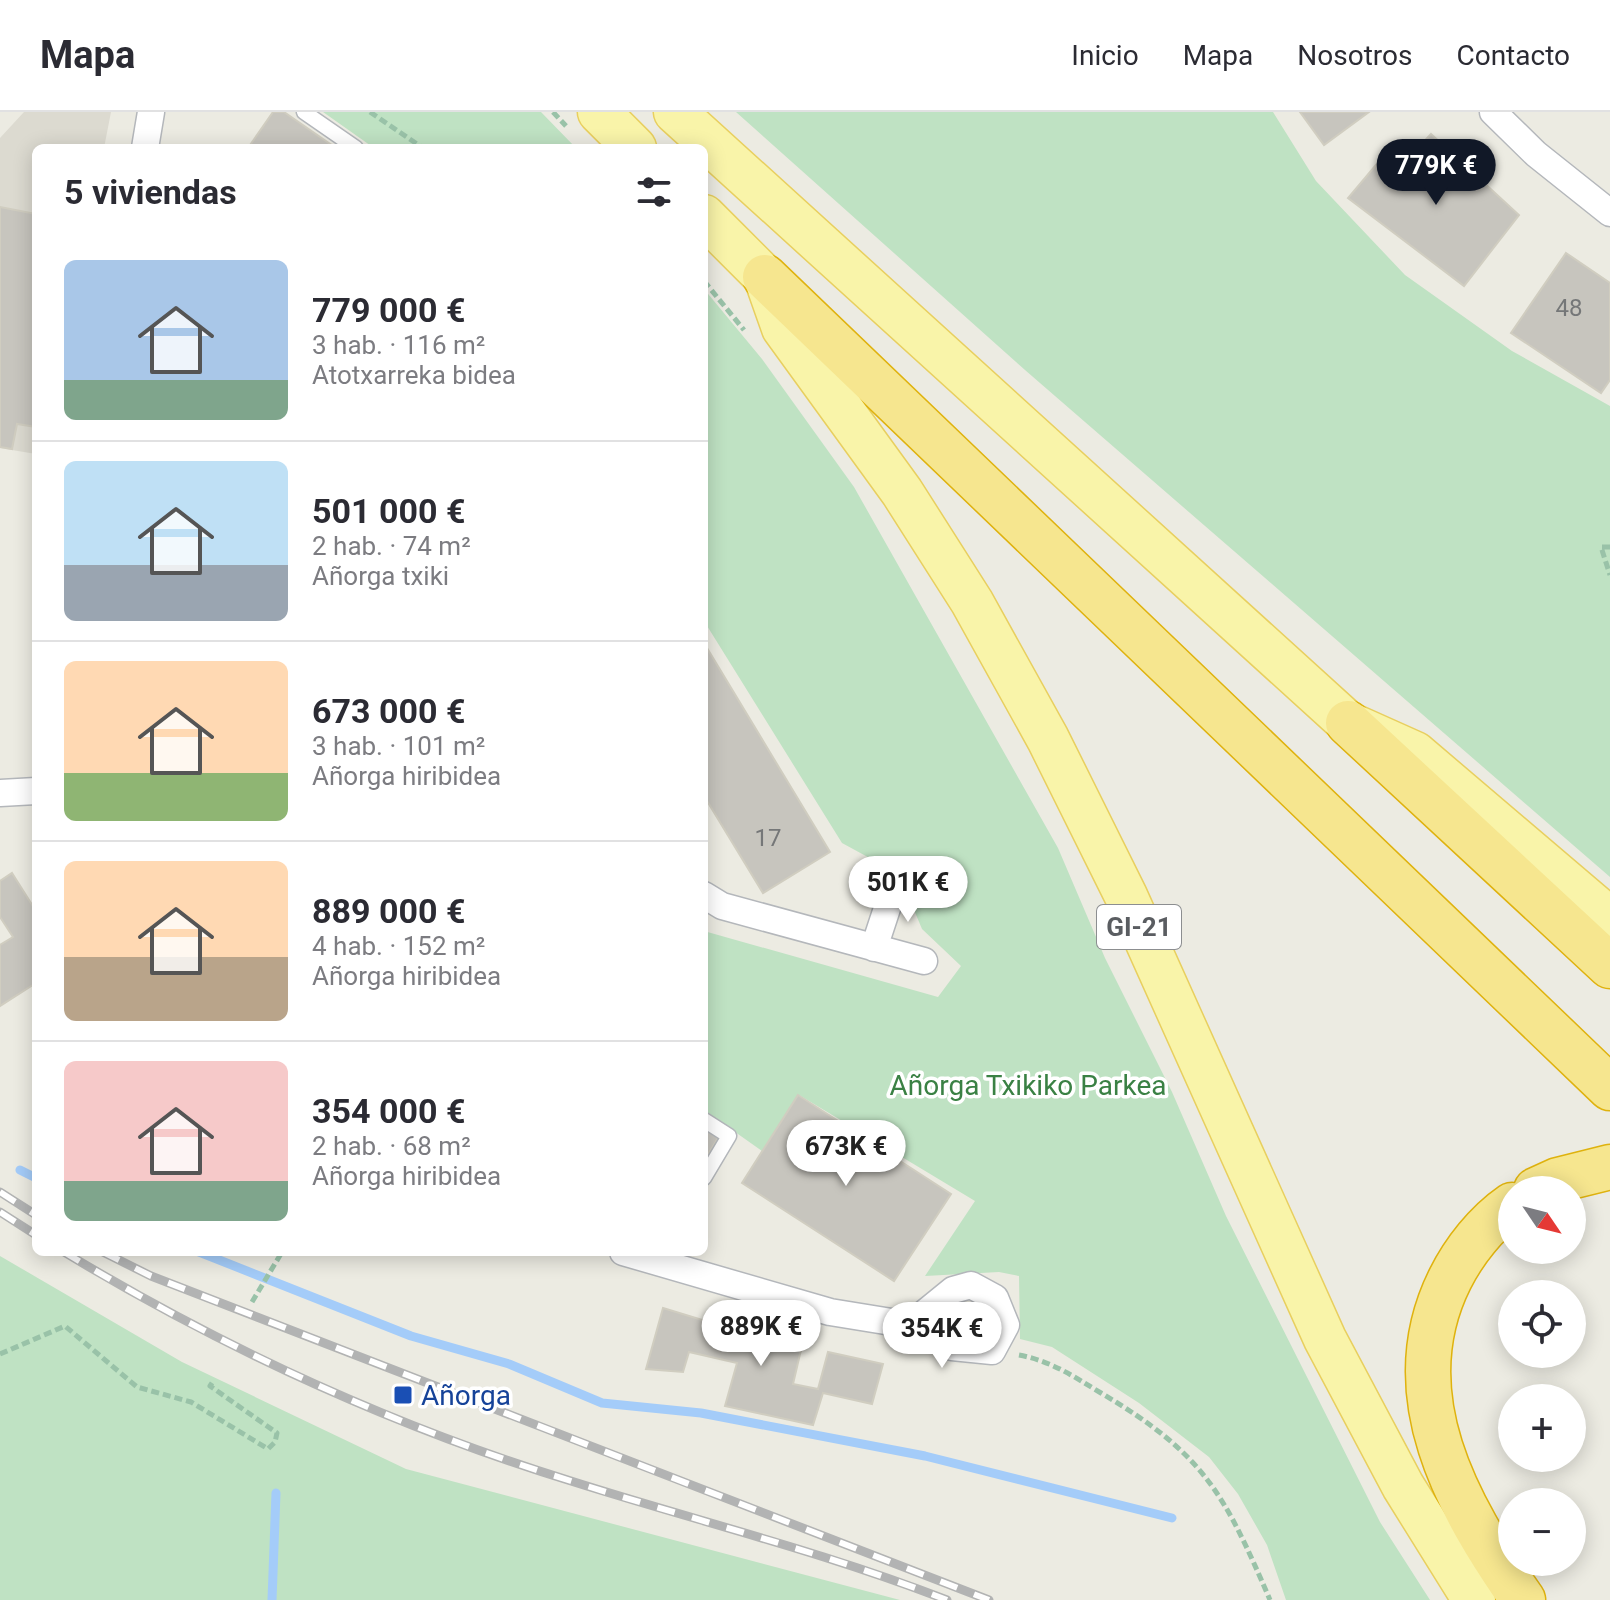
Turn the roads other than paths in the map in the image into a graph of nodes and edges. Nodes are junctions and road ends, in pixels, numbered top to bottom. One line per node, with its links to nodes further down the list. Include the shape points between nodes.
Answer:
1 (151, 112): 6 (street)
2 (304, 112): 7 (lane)
3 (599, 112): 8 (main road)
4 (675, 112): 12 (main road)
5 (1493, 112): 9 (street)
6 (146, 144)
7 (350, 144)
8 (631, 144)
9 (1610, 213)
10 (708, 220): 11 (main road, GI-21)
11 (765, 277): 21 (highway, GI-21); 29 (main road, GI-21, via 783,328 902,492 972,602 1048,739 1126,896 1325,1339 1403,1486)
12 (1348, 723): 17 (main road, via 1415,753); 20 (highway)
13 (32, 791): 14 (street)
14 (0, 793)
15 (895, 884): 18 (street)
16 (708, 897): 18 (street, via 722,906)
17 (1610, 919)
18 (874, 948): 19 (street)
19 (924, 961)
20 (1610, 966)
21 (1610, 1088)
22 (708, 1123): 24 (lane, via 729,1136)
23 (1610, 1167): 25 (highway)
24 (708, 1171)
25 (1574, 1176)
26 (1498, 1217): 30 (highway, via 1454,1270 1434,1319 1427,1397 1447,1472 1478,1536)
27 (655, 1256): 28 (street, via 830,1312)
28 (910, 1325): 28 (street, via 953,1290 971,1285 995,1298 1006,1325 992,1351 952,1347)
29 (1474, 1600)
30 (1523, 1600)

